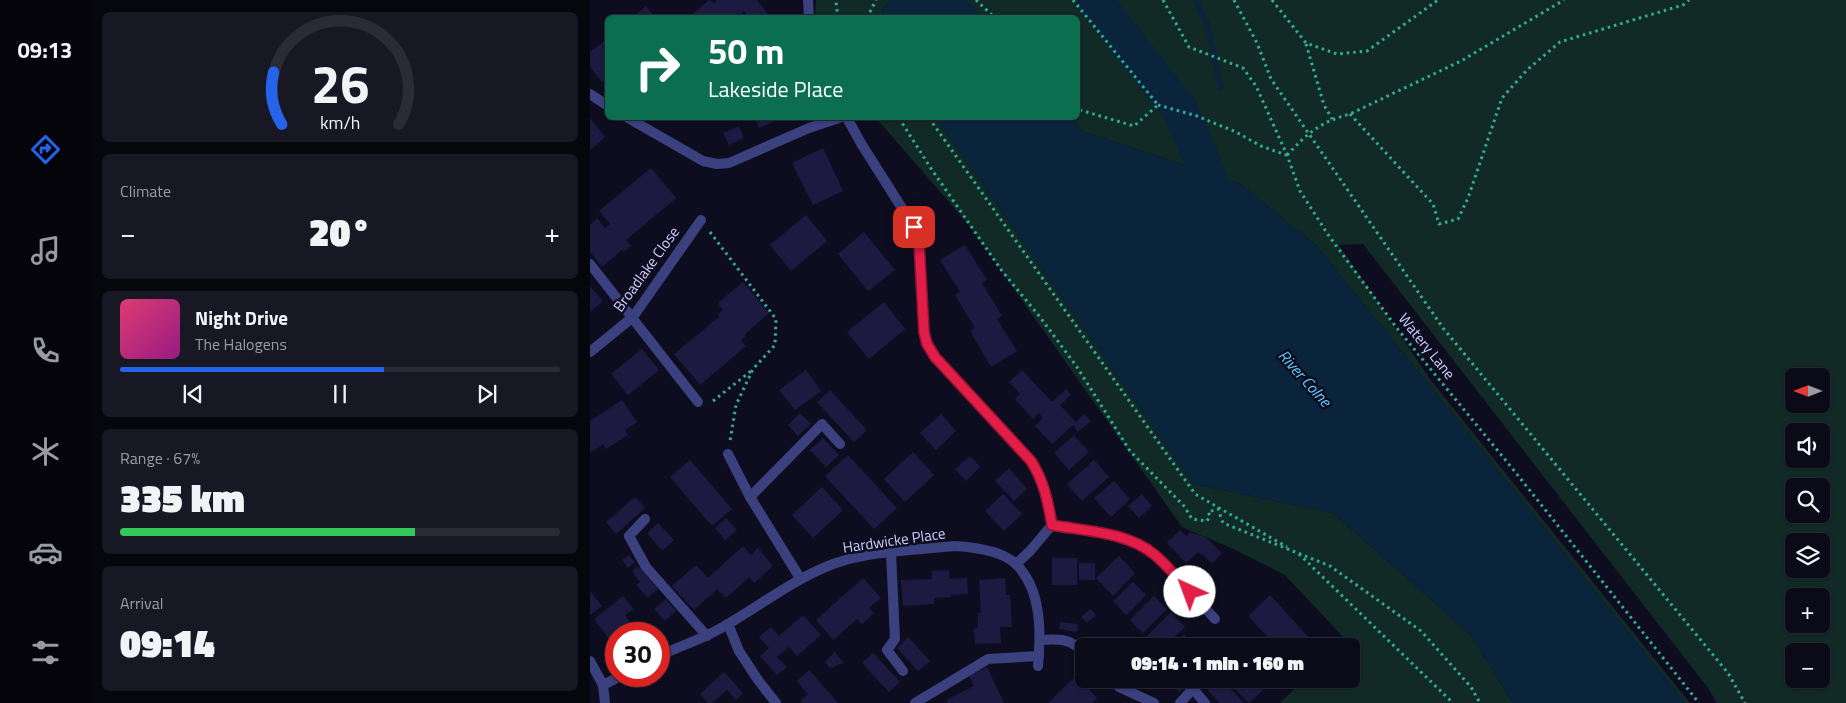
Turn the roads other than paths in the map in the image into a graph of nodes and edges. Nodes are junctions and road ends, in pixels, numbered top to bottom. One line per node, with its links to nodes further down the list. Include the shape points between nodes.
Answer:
1 (808, 0): 2 (street)
2 (809, 15)
3 (590, 94): 4 (street)
4 (605, 104)
5 (635, 120): 6 (street, via 703,161 717,164 729,163)
6 (833, 120)
7 (847, 120): 17 (street, via 914,227 919,242 927,344 935,357 1031,461 1044,488)
8 (701, 220): 10 (street, Broadlake Close)
9 (590, 264): 10 (street)
10 (633, 317): 11 (street, Broadlake Close); 12 (street)
11 (590, 352)
12 (698, 402)
13 (840, 444): 15 (street, via 822,424)
14 (728, 454): 15 (street)
15 (750, 497): 20 (street)
16 (645, 519): 23 (street, via 629,536 646,567)
17 (1052, 525): 19 (street); 21 (street, via 1137,544 1155,555)
18 (891, 553): 19 (street, Hardwicke Place, via 965,546 1001,555); 20 (street, Hardwicke Place, via 835,564); 28 (street, via 895,639 887,650)
19 (1016, 564): 24 (street, Hardwicke Place, via 1030,584 1036,600)
20 (800, 578): 22 (street, Hardwicke Place)
21 (1215, 619)
22 (728, 624): 23 (street, Hardwicke Place); 33 (street, via 739,651)
23 (707, 636): 26 (street, Hardwicke Place)
24 (1040, 640): 25 (street, via 1065,640); 34 (street, Hardwicke Place, via 1039,661 988,659)
25 (1075, 644)
26 (670, 651)
27 (590, 660): 29 (street)
28 (903, 671)
29 (604, 685): 32 (street)
30 (1122, 688): 35 (street)
31 (1193, 689): 36 (street); 37 (street)
32 (605, 703)
33 (776, 703)
34 (916, 703)
35 (1154, 703)
36 (1180, 703)
37 (1205, 703)

